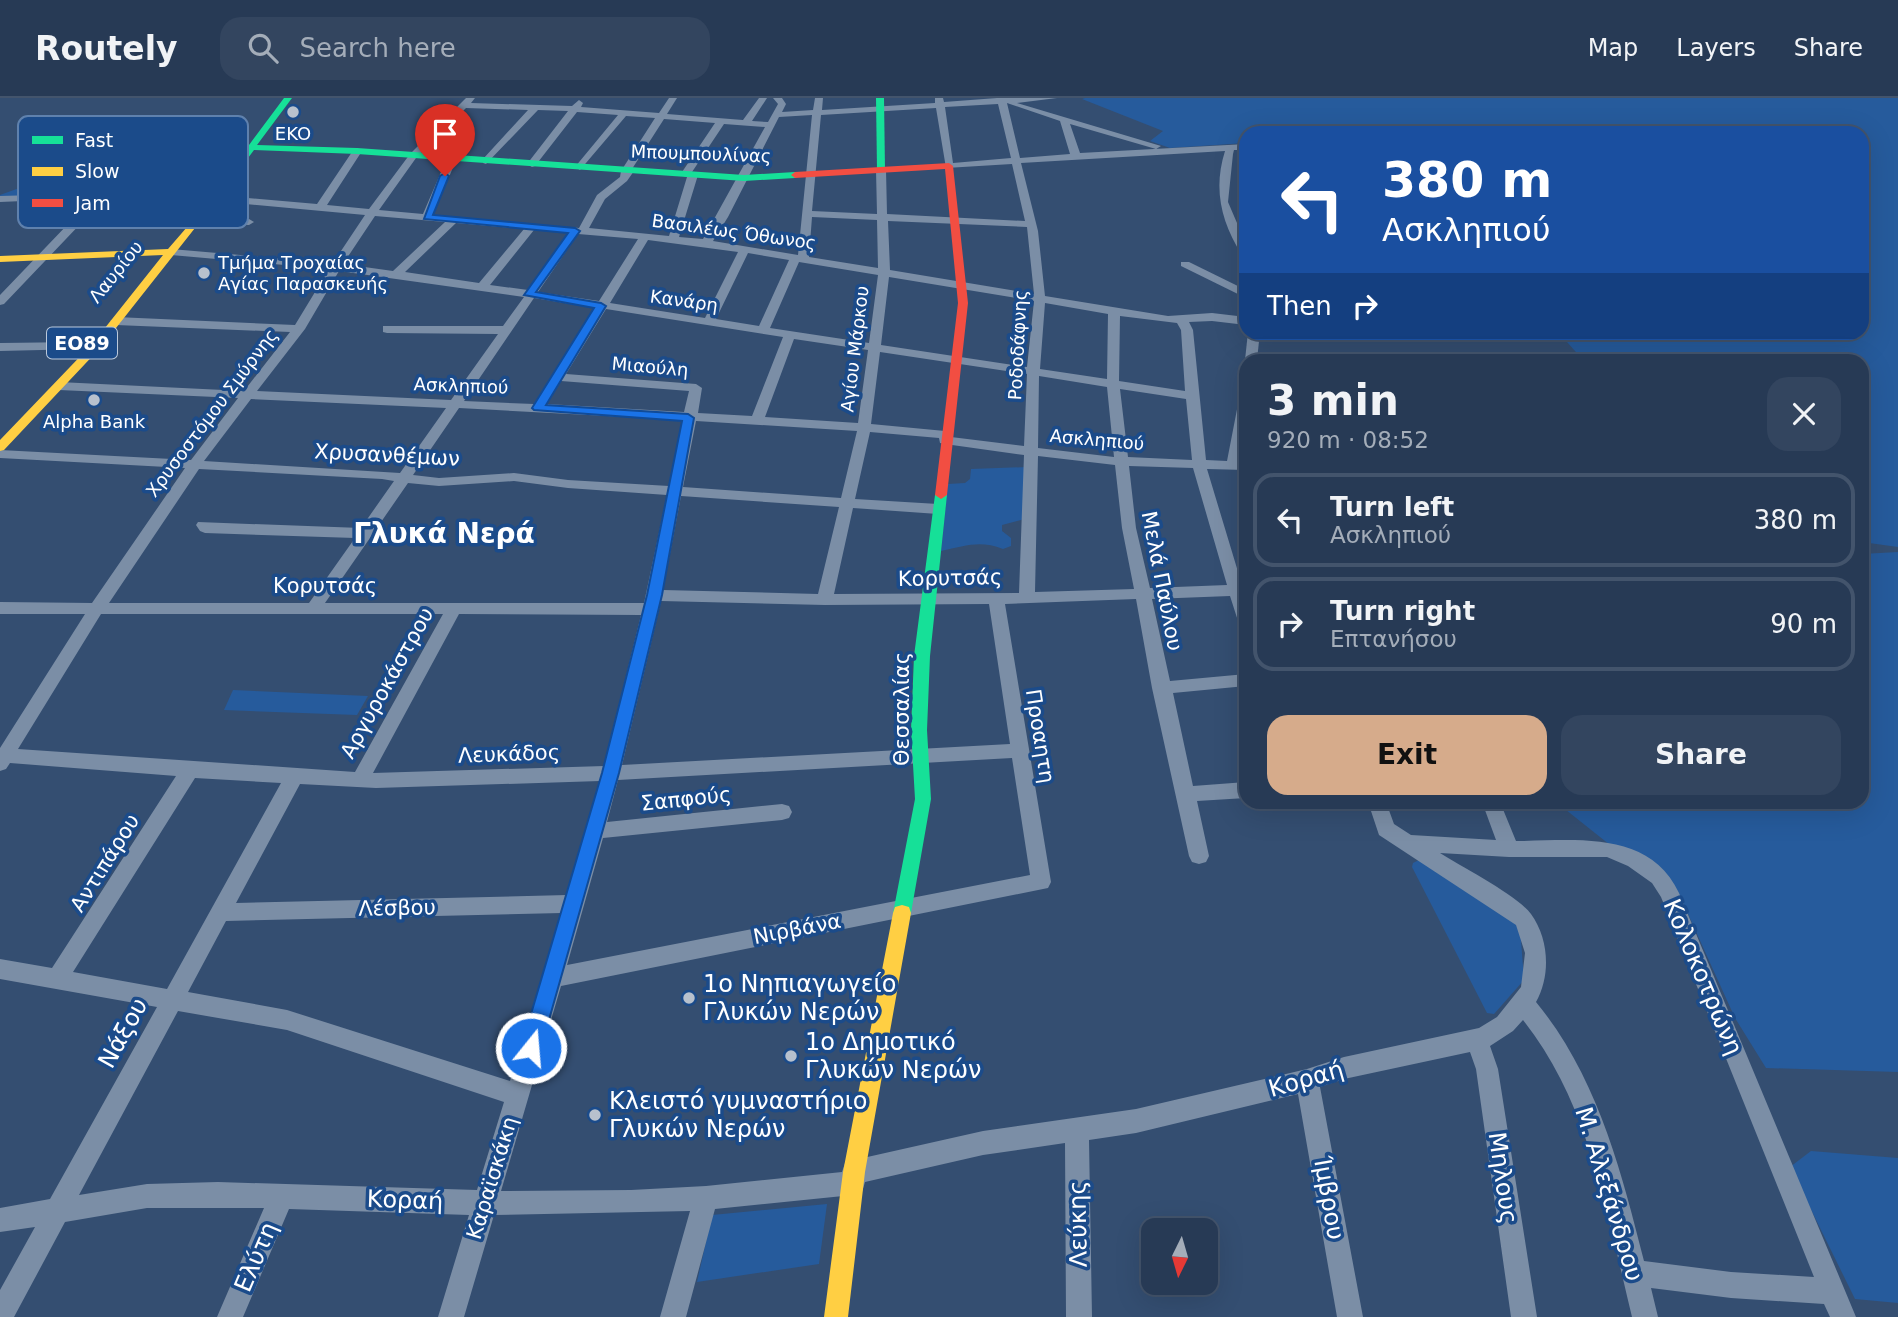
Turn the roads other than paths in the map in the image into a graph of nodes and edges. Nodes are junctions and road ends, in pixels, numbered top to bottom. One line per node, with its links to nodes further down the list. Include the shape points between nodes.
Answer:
1 (277, 98): 22 (street, Λαυρίου / ΕΟ89)
2 (288, 98): 23 (street, Λαυρίου / ΕΟ89)
3 (582, 98): 14 (street)
4 (673, 98): 17 (street)
5 (763, 98): 21 (street)
6 (778, 98): 18 (street, via 782,104)
7 (819, 98): 15 (street)
8 (1050, 98): 9 (street)
9 (1001, 100): 10 (street); 19 (street); 32 (street, Ροδοδάφνης)
10 (940, 101): 12 (street); 35 (street, Θεσσαλίας)
11 (468, 102): 13 (street); 29 (street, Χρυσοστόμου Σμύρνης)
12 (879, 103): 15 (street); 37 (street, Αγίου Μάρκου)
13 (536, 107): 14 (street); 33 (street)
14 (574, 108): 16 (street); 34 (street)
15 (816, 112): 18 (street); 39 (street)
16 (625, 113): 17 (street); 36 (street)
17 (661, 116): 20 (street); 38 (street)
18 (773, 120): 21 (street); 41 (street)
19 (1064, 120): 27 (street); 30 (street)
20 (722, 121): 21 (street); 40 (street)
21 (747, 123)
22 (248, 142)
23 (248, 143)
24 (248, 146): 28 (street, Μπουμπουλίνας)
25 (1231, 147): 26 (street, Μπουμπουλίνας); 27 (street, Μπουμπουλίνας); 60 (street, via 1223,202)
26 (1239, 147)
27 (1166, 150): 30 (street, Μπουμπουλίνας)
28 (357, 152): 29 (street, Μπουμπουλίνας); 45 (street)
29 (414, 156): 31 (street, Μπουμπουλίνας); 46 (street, Χρυσοστόμου Σμύρνης)
30 (1076, 156): 32 (street, Μπουμπουλίνας)
31 (452, 158): 33 (street, Μπουμπουλίνας); 48 (street)
32 (1017, 160): 35 (street, Μπουμπουλίνας); 52 (street, Ροδοδάφνης)
33 (486, 161): 34 (street, Μπουμπουλίνας)
34 (532, 164): 36 (street, Μπουμπουλίνας)
35 (949, 166): 37 (street, Μπουμπουλίνας); 51 (street, Θεσσαλίας)
36 (580, 167): 38 (street, Μπουμπουλίνας)
37 (881, 170): 39 (street, Μπουμπουλίνας); 49 (street, Αγίου Μάρκου)
38 (628, 171): 40 (street, Μπουμπουλίνας); 57 (street)
39 (812, 174): 41 (street, Μπουμπουλίνας); 47 (street)
40 (689, 175): 41 (street, Μπουμπουλίνας); 59 (street)
41 (744, 178): 61 (street)
42 (18, 199): 43 (street)
43 (0, 200)
44 (248, 201): 45 (street, Βασιλέως Όθωνος)
45 (320, 208): 46 (street, Βασιλέως Όθωνος)
46 (373, 212): 48 (street, Βασιλέως Όθωνος); 68 (street, Χρυσοστόμου Σμύρνης)
47 (808, 214): 49 (street); 66 (street)
48 (427, 217): 50 (street, Βασιλέως Όθωνος)
49 (883, 218): 51 (street); 70 (street, Αγίου Μάρκου)
50 (453, 220): 53 (street, Βασιλέως Όθωνος); 69 (street)
51 (955, 220): 52 (street); 72 (street, Θεσσαλίας)
52 (1031, 224): 75 (street, Ροδοδάφνης)
53 (531, 227): 57 (street, Βασιλέως Όθωνος); 71 (street)
54 (70, 228): 64 (street)
55 (182, 228): 63 (street, Λαυρίου / ΕΟ89)
56 (188, 228): 63 (street, Λαυρίου / ΕΟ89)
57 (578, 231): 58 (street, Βασιλέως Όθωνος); 74 (street)
58 (645, 237): 59 (street, Βασιλέως Όθωνος); 77 (street)
59 (673, 239): 61 (street, Βασιλέως Όθωνος)
60 (1239, 241)
61 (706, 243): 62 (street, Βασιλέως Όθωνος)
62 (744, 250): 66 (street, Βασιλέως Όθωνος); 82 (street)
63 (164, 252): 64 (street); 68 (street, Κανάρη); 80 (street, Λαυρίου / ΕΟ89); 88 (street, Λαυρίου / ΕΟ89)
64 (42, 257): 65 (street); 76 (street)
65 (0, 259)
66 (799, 259): 70 (street, Βασιλέως Όθωνος); 86 (street)
67 (1185, 264): 73 (street)
68 (336, 266): 69 (street, Κανάρη); 83 (street, Χρυσοστόμου Σμύρνης)
69 (396, 274): 71 (street, Κανάρη)
70 (884, 274): 72 (street, Βασιλέως Όθωνος); 90 (street, Αγίου Μάρκου)
71 (482, 287): 74 (street, Κανάρη)
72 (963, 287): 75 (street, Βασιλέως Όθωνος); 91 (street, Θεσσαλίας)
73 (1239, 291)
74 (529, 295): 77 (street, Κανάρη); 85 (street)
75 (1041, 299): 78 (street, Βασιλέως Όθωνος); 92 (street, Ροδοδάφνης)
76 (0, 302)
77 (601, 306): 82 (street, Κανάρη); 93 (street)
78 (1114, 311): 81 (street, Βασιλέως Όθωνος); 94 (street, Μελά Παύλου)
79 (1239, 320): 81 (street, Βασιλέως Όθωνος, via 1207,317)
80 (116, 321): 83 (street); 95 (street, Λαυρίου / ΕΟ89)
81 (1182, 321): 98 (street, via 1187,330)
82 (709, 322): 86 (street, Κανάρη)
83 (299, 329): 97 (street, Χρυσοστόμου Σμύρνης)
84 (387, 329): 85 (street)
85 (507, 330): 99 (street)
86 (764, 330): 87 (street, Κανάρη)
87 (790, 334): 90 (street, Κανάρη); 102 (street)
88 (79, 346): 89 (street); 104 (street, Λαυρίου / ΕΟ89)
89 (0, 347)
90 (873, 347): 91 (street, Κανάρη); 103 (street, Αγίου Μάρκου)
91 (958, 360): 92 (street, Κανάρη); 105 (street, Θεσσαλίας)
92 (1033, 372): 94 (street, Κανάρη); 107 (street, Ροδοδάφνης)
93 (559, 377): 96 (street, Μιαούλη); 100 (street)
94 (1113, 384): 98 (street, Κανάρη); 109 (street, Μελά Παύλου)
95 (59, 386): 97 (street, Ασκληπιού); 106 (street, Λαυρίου / ΕΟ89)
96 (696, 388): 101 (street, Καραϊσκάκη)
97 (246, 394): 99 (street, Ασκληπιού); 110 (street, Χρυσοστόμου Σμύρνης)
98 (1191, 397): 111 (street)
99 (453, 406): 100 (street, Ασκληπιού); 113 (street)
100 (538, 408): 101 (street, Ασκληπιού)
101 (688, 418): 102 (street, Ασκληπιού); 114 (street, Καραϊσκάκη)
102 (757, 420): 103 (street, Ασκληπιού)
103 (864, 428): 105 (street, Ασκληπιού); 115 (street, Αγίου Μάρκου)
104 (0, 429)
105 (945, 438): 107 (street, Ασκληπιού); 116 (street, Θεσσαλίας)
106 (0, 447)
107 (1032, 453): 109 (street, Ασκληπιού); 123 (street, Ροδοδάφνης)
108 (0, 454): 110 (street, Χρυσανθέμων)
109 (1120, 462): 111 (street, Ασκληπιού); 121 (street, Μελά Παύλου)
110 (194, 464): 113 (street, Χρυσανθέμων); 129 (street, Χρυσοστόμου Σμύρνης)
111 (1199, 464): 112 (street, Ασκληπιού); 119 (street)
112 (1239, 465)
113 (404, 478): 114 (street, Χρυσανθέμων, via 448,482 533,478); 118 (street)
114 (675, 489): 115 (street, Χρυσανθέμων); 126 (street, Καραϊσκάκη)
115 (848, 501): 116 (street, Χρυσανθέμων); 125 (street, Αγίου Μάρκου)
116 (938, 509): 124 (street, Θεσσαλίας)
117 (202, 524): 118 (street, via 205,528 249,531)
118 (365, 533): 127 (street)
119 (1239, 585)
120 (1239, 591): 121 (street, Κορυτσάς)
121 (1142, 595): 123 (street, Κορυτσάς); 132 (street, Μελά Παύλου)
122 (996, 598): 123 (street, Κορυτσάς); 124 (street, Κορυτσάς); 133 (street, Προαητη)
123 (1027, 598)
124 (927, 599): 125 (street, Κορυτσάς); 134 (street, Θεσσαλίας)
125 (825, 600): 126 (street, Κορυτσάς)
126 (653, 602): 130 (street, Κορυτσάς); 137 (street, Καραϊσκάκη)
127 (315, 606): 129 (street, Κορυτσάς); 130 (street, Κορυτσάς)
128 (0, 608): 129 (street, Κορυτσάς)
129 (96, 608): 135 (street, Χρυσοστόμου Σμύρνης)
130 (454, 608): 139 (street, Αργυροκάστρου)
131 (1239, 681): 132 (street)
132 (1161, 688): 141 (street, Μελά Παύλου)
133 (1019, 751): 134 (street, Λευκάδος); 149 (street, Προαητη)
134 (920, 756): 137 (street, Λευκάδος); 151 (street, Θεσσαλίας, via 923,799)
135 (2, 758): 136 (street, Λευκάδος)
136 (190, 770): 138 (street, Λευκάδος); 155 (street, Αντιπάρου)
137 (611, 773): 139 (street, Λευκάδος); 145 (street, Καραϊσκάκη)
138 (294, 777): 139 (street, Λευκάδος); 152 (street, Νάξου)
139 (360, 780)
140 (1239, 790): 141 (street)
141 (1186, 794): 148 (street, Μελά Παύλου)
142 (1379, 809): 146 (street, Κοραή, via 1386,829)
143 (1494, 809): 147 (street)
144 (782, 812): 145 (street, Σαπφούς)
145 (594, 831): 150 (street, Καραϊσκάκη)
146 (1409, 844): 147 (street, Κολοκοτρώνη); 157 (street, Κοραή, via 1523,919 1534,943 1535,963 1532,988)
147 (1508, 849): 169 (street, Κολοκοτρώνη, via 1608,849 1659,877)
148 (1199, 856)
149 (1041, 881): 151 (street, Νιρβάνα)
150 (575, 904): 152 (street, Λέσβου); 154 (street, Καραϊσκάκη)
151 (902, 909): 154 (street, Νιρβάνα); 162 (street, Θεσσαλίας)
152 (220, 912): 156 (street, Νάξου)
153 (0, 969): 155 (street)
154 (552, 978): 160 (street, Καραϊσκάκη)
155 (57, 979): 156 (street)
156 (173, 998): 160 (street, via 287,1020); 166 (street, Νάξου)
157 (1523, 1003): 158 (street, Κοραή, via 1505,1024); 168 (street, Μ. Αλεξάνδρου, via 1553,1043 1581,1099)
158 (1477, 1040): 159 (street, Κοραή); 177 (street, Μηλους, via 1487,1069)
159 (1307, 1080): 161 (street, Κοραή, via 1149,1118); 176 (street, Ίμβρου)
160 (517, 1095): 165 (street, Καραϊσκάκη)
161 (1077, 1130): 162 (street, Κοραή, via 983,1143); 175 (street, Λεύκης)
162 (854, 1178): 164 (street, Κοραή); 174 (street, Θεσσαλίας)
163 (282, 1196): 165 (street, Κοραή); 166 (street, Κοραή, via 147,1196); 171 (street, Ελύτη)
164 (706, 1198): 165 (street, Κοραή); 173 (street)
165 (484, 1203): 172 (street, Καραϊσκάκη)
166 (54, 1212): 167 (street, Κοραή); 170 (street, Νάξου)
167 (0, 1220)
168 (1634, 1273): 169 (street, via 1731,1285); 178 (street, Μ. Αλεξάνδρου)
169 (1832, 1290): 179 (street, Κολοκοτρώνη)
170 (0, 1316)
171 (230, 1317)
172 (450, 1317)
173 (673, 1317)
174 (836, 1317)
175 (1079, 1317)
176 (1350, 1317)
177 (1524, 1317)
178 (1646, 1317)
179 (1843, 1317)

